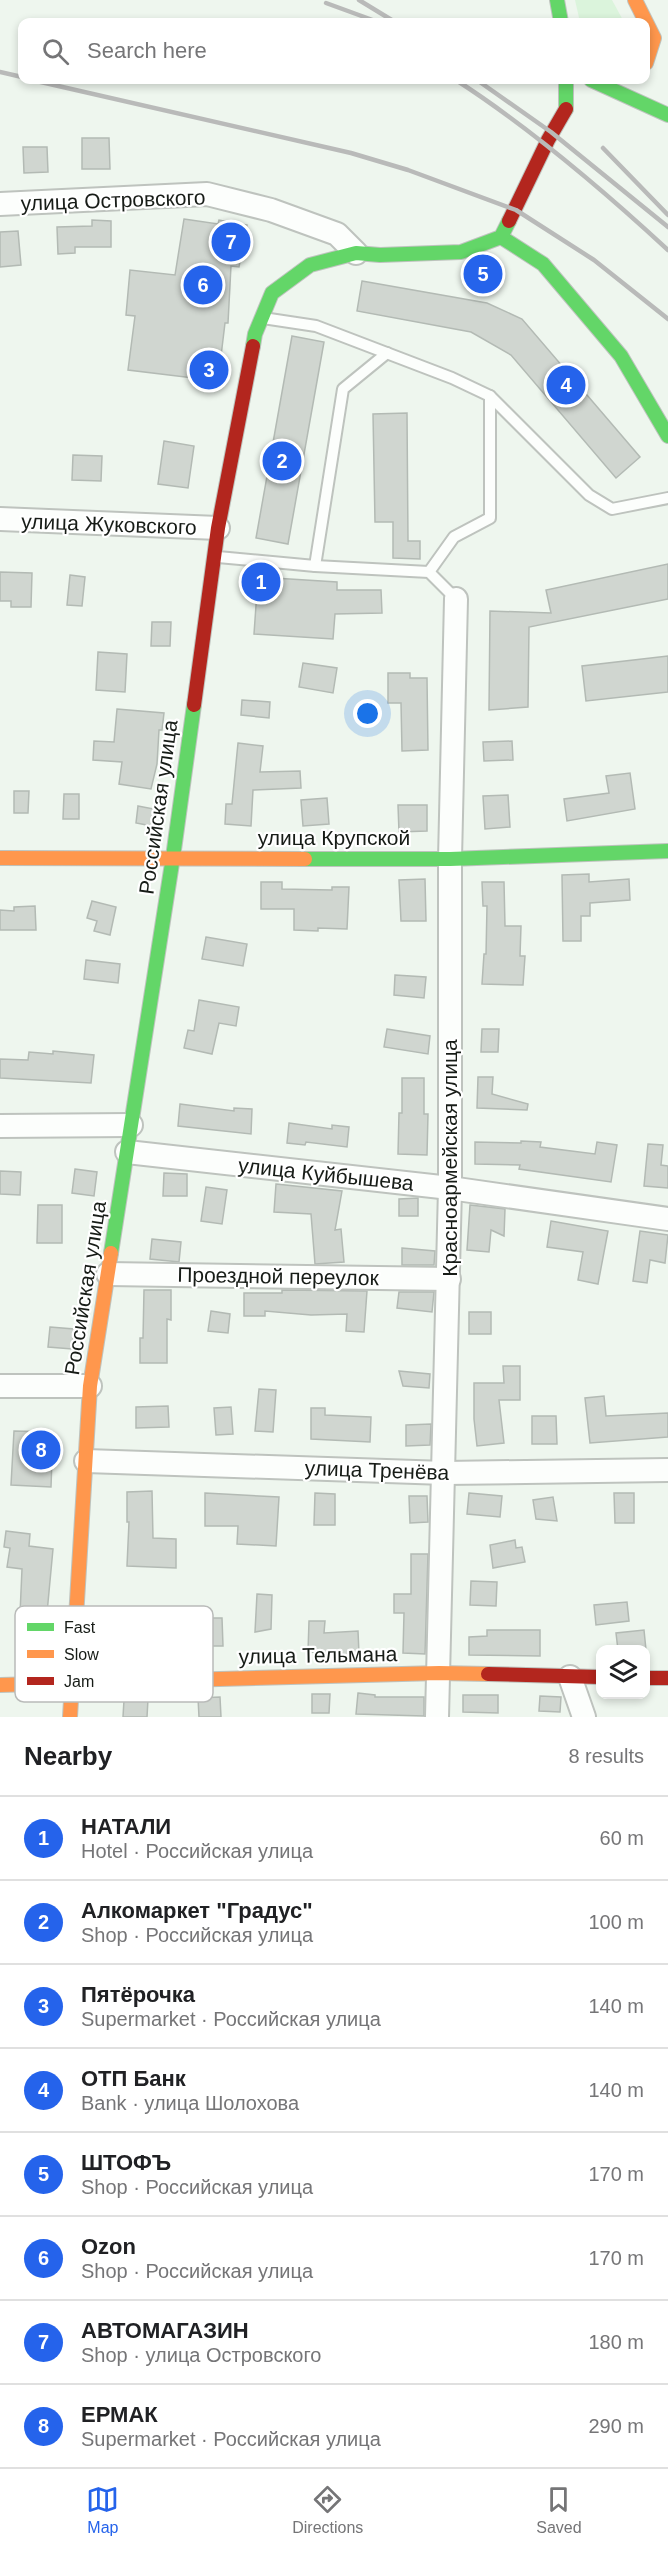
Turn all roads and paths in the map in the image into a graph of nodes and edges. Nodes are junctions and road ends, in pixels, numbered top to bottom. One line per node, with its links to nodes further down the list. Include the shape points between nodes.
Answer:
1 (557, 0): 3 (main road)
2 (635, 0): 4 (main road)
3 (560, 18)
4 (644, 18)
5 (650, 30): 6 (main road)
6 (654, 38): 7 (main road); 8 (main road)
7 (650, 49)
8 (662, 52)
9 (567, 84): 16 (main road, via 571,107 545,144)
10 (599, 84): 12 (main road)
11 (626, 84): 12 (main road)
12 (614, 92): 13 (main road); 14 (main road)
13 (595, 98)
14 (668, 115)
15 (0, 204): 17 (street, улица Островского, via 207,194 271,210 337,234)
16 (501, 237): 17 (main road, Российская улица, via 461,252); 21 (main road, via 543,264 621,356)
17 (356, 253): 18 (main road, Российская улица, via 310,265 272,293)
18 (261, 318): 19 (lane, via 316,326); 24 (main road, Российская улица)
19 (387, 353): 20 (lane); 26 (lane, via 343,390)
20 (490, 396): 22 (lane, via 589,495 612,509); 27 (lane, via 490,518 454,537)
21 (668, 436)
22 (668, 498)
23 (0, 519): 24 (street, улица Жуковского)
24 (218, 528): 25 (main road, Российская улица)
25 (214, 557): 26 (lane); 30 (main road, Российская улица)
26 (315, 566): 27 (lane)
27 (429, 572): 28 (lane)
28 (456, 599): 32 (street, Красноармейская улица)
29 (668, 851): 32 (main road, улица Крупской)
30 (173, 857): 31 (main road, улица Крупской); 32 (main road, улица Крупской); 33 (main road, Российская улица)
31 (0, 858)
32 (450, 859): 36 (street, Красноармейская улица)
33 (131, 1125): 34 (street); 35 (main road, Российская улица)
34 (0, 1126)
35 (127, 1152): 36 (street, улица Куйбышева); 38 (main road, Российская улица)
36 (450, 1188): 37 (street, улица Куйбышева); 39 (street, Красноармейская улица)
37 (668, 1219)
38 (108, 1274): 39 (street, Проездной переулок); 41 (main road, Российская улица)
39 (448, 1279): 44 (street, Красноармейская улица)
40 (0, 1386): 41 (street)
41 (90, 1386): 42 (main road, Российская улица)
42 (86, 1461): 44 (street, улица Тренёва); 45 (main road, Российская улица)
43 (668, 1470): 44 (street, улица Тренёва)
44 (445, 1473): 46 (street, Красноармейская улица)
45 (77, 1606)
46 (439, 1672): 47 (main road, улица Тельмана); 49 (main road, улица Тельмана); 56 (street, Красноармейская улица)
47 (570, 1677): 48 (main road, улица Тельмана); 57 (street)
48 (596, 1677)
49 (213, 1678)
50 (650, 1678): 51 (main road)
51 (668, 1678)
52 (15, 1684): 53 (main road, улица Тельмана)
53 (0, 1685)
54 (71, 1702): 55 (main road, Российская улица)
55 (70, 1717)
56 (437, 1717)
57 (584, 1717)

